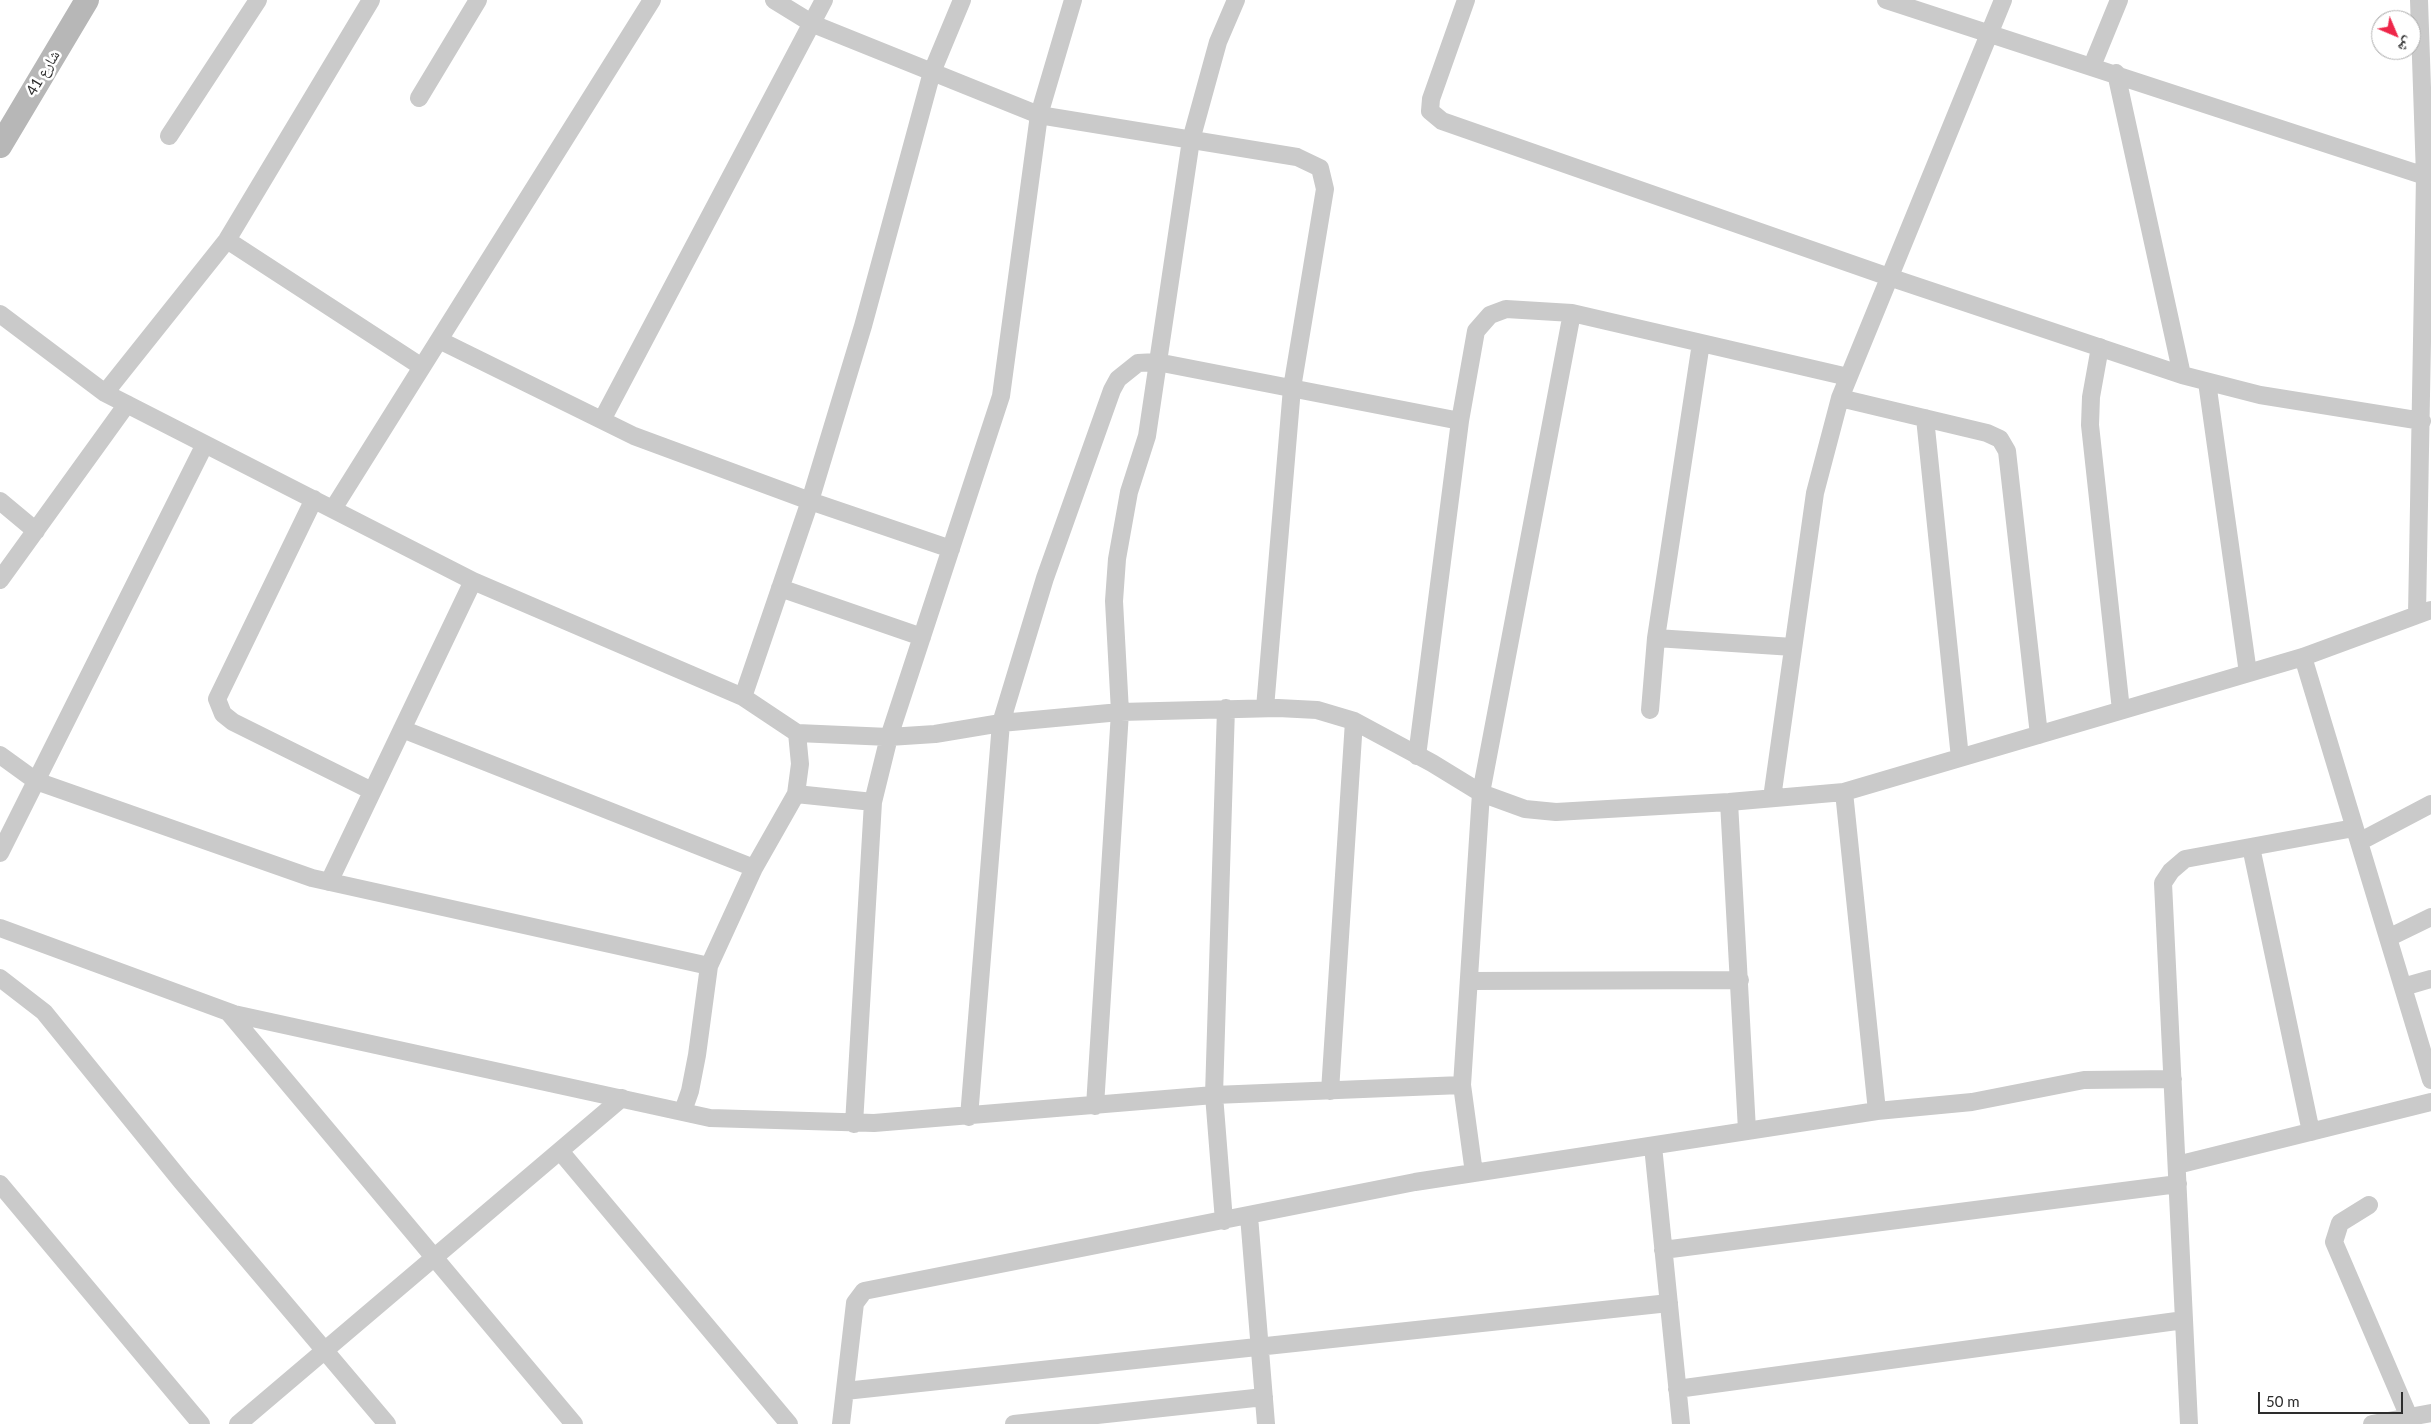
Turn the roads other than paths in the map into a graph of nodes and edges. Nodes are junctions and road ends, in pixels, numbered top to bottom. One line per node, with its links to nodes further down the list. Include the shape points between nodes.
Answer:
1 (87, 0): 23 (street, شارع 41)
2 (258, 0): 24 (street)
3 (371, 0): 27 (street)
4 (478, 0): 21 (street)
5 (652, 0): 31 (street)
6 (774, 0): 16 (street)
7 (824, 0): 16 (street)
8 (962, 0): 19 (street)
9 (1073, 0): 22 (street)
10 (1236, 0): 25 (street, via 1218,42)
11 (1466, 0): 28 (street, via 1431,99 1430,111 1442,121)
12 (1886, 0): 17 (street)
13 (2003, 0): 17 (street)
14 (2119, 0): 18 (street)
15 (2419, 0): 26 (street)
16 (812, 24): 19 (street); 44 (street)
17 (1989, 33): 18 (street); 28 (street)
18 (2092, 66): 20 (street)
19 (932, 72): 22 (street); 50 (street, via 863,326)
20 (2116, 74): 26 (street); 36 (street)
21 (419, 98)
22 (1039, 115): 25 (street); 53 (street, via 1001,396)
23 (3, 132)
24 (169, 136)
25 (1191, 140): 34 (street); 39 (street, via 1297,157 1320,168 1325,189)
26 (2426, 176): 46 (street)
27 (227, 240): 35 (street); 40 (street)
28 (1889, 277): 33 (street); 37 (street)
29 (1572, 313): 32 (street); 45 (street, via 1506,309 1490,315 1476,331); 81 (street)
30 (0, 314): 40 (street)
31 (439, 340): 35 (street); 44 (street)
32 (1701, 343): 37 (street); 59 (street)
33 (2100, 348): 36 (street); 67 (street, via 2090,425)
34 (1157, 362): 39 (street); 68 (street, via 1147,436 1129,492 1117,559 1114,601); 70 (street, via 1138,363 1128,368 1112,390 1046,578)
35 (422, 367): 51 (street)
36 (2182, 375): 38 (street)
37 (1848, 377): 41 (street)
38 (2208, 382): 46 (street, via 2260,395); 62 (street)
39 (1292, 388): 45 (street); 65 (street)
40 (105, 393): 42 (street)
41 (1840, 398): 43 (street); 60 (street, via 1815,494)
42 (128, 404): 47 (street); 52 (street)
43 (1925, 418): 73 (street, via 1987,432 2000,439 2007,451); 77 (street)
44 (602, 420): 50 (street, via 634,436)
45 (1460, 422): 76 (street)
46 (2422, 422): 57 (street)
47 (205, 444): 48 (street); 78 (street)
48 (314, 499): 51 (street); 79 (street, via 217,700 223,714 233,722)
49 (0, 501): 52 (street)
50 (810, 501): 53 (street); 56 (street)
51 (333, 509): 55 (street)
52 (36, 531): 54 (street)
53 (951, 550): 58 (street)
54 (0, 580)
55 (473, 581): 63 (street); 71 (street)
56 (780, 588): 58 (street); 63 (street)
57 (2424, 612): 61 (street)
58 (922, 637): 74 (street)
59 (1656, 638): 60 (street); 66 (street)
60 (1793, 648): 83 (street)
61 (2303, 657): 62 (street); 87 (street)
62 (2248, 673): 67 (street)
63 (743, 697): 72 (street)
64 (1226, 708): 65 (street); 68 (street); 106 (street)
65 (1265, 708): 69 (street, via 1317,710)
66 (1650, 710)
67 (2122, 710): 73 (street)
68 (1120, 712): 70 (street); 109 (street)
69 (1354, 721): 76 (street); 105 (street)
70 (1002, 723): 74 (street, via 936,734); 112 (street)
71 (402, 729): 79 (street); 90 (street)
72 (797, 733): 74 (street); 82 (street, via 800,764)
73 (2039, 735): 77 (street)
74 (889, 737): 84 (street)
75 (0, 755): 78 (street)
76 (1417, 756): 81 (street)
77 (1960, 758): 80 (street)
78 (36, 781): 89 (street); 91 (street)
79 (372, 791): 91 (street)
80 (1844, 792): 83 (street); 111 (street)
81 (1480, 793): 85 (street, via 1525,809 1556,812); 99 (street)
82 (796, 794): 84 (street); 90 (street)
83 (1772, 798): 85 (street)
84 (873, 802): 113 (street)
85 (1729, 802): 98 (street)
86 (2431, 804): 87 (street)
87 (2357, 835): 88 (street); 94 (street)
88 (2251, 847): 102 (street, via 2185,859 2163,883); 115 (street)
89 (0, 853)
90 (754, 868): 95 (street)
91 (329, 882): 95 (street)
92 (2431, 917): 94 (street)
93 (0, 928): 101 (street)
94 (2388, 938): 100 (street)
95 (710, 966): 110 (street, via 697,1054)
96 (0, 978): 130 (street, via 44,1012)
97 (2431, 979): 100 (street)
98 (1740, 980): 99 (street); 114 (street)
99 (1469, 981): 104 (street)
100 (2403, 987): 103 (street)
101 (229, 1012): 107 (street); 126 (street)
102 (2173, 1079): 111 (street, via 2084,1080 1972,1102); 118 (street)
103 (2431, 1080)
104 (1462, 1085): 105 (street); 119 (street)
105 (1330, 1090): 106 (street)
106 (1214, 1095): 109 (street); 124 (street)
107 (622, 1098): 110 (street); 117 (street)
108 (2431, 1102): 115 (street)
109 (1095, 1106): 112 (street)
110 (683, 1111): 113 (street, via 710,1118)
111 (1877, 1111): 114 (street)
112 (969, 1117): 113 (street)
113 (854, 1124)
114 (1748, 1130): 116 (street)
115 (2310, 1132): 118 (street)
116 (1653, 1146): 119 (street); 125 (street)
117 (560, 1151): 126 (street); 140 (street)
118 (2177, 1165): 121 (street)
119 (1474, 1173): 123 (street)
120 (0, 1184): 136 (street)
121 (2178, 1184): 125 (street); 128 (street)
122 (2369, 1205): 135 (street, via 2340,1223 2334,1242)
123 (1249, 1216): 124 (street); 129 (street)
124 (1224, 1221): 132 (street, via 864,1291 855,1303)
125 (1664, 1250): 127 (street)
126 (434, 1258): 130 (street); 139 (street)
127 (1669, 1303): 129 (street); 131 (street)
128 (2184, 1320): 131 (street); 145 (street)
129 (1260, 1348): 132 (street); 133 (street)
130 (325, 1351): 137 (street); 138 (street)
131 (1678, 1389): 144 (street)
132 (845, 1391): 141 (street)
133 (1264, 1397): 142 (street); 143 (street)
134 (2431, 1413): 135 (street)
135 (2409, 1417): 146 (street)
136 (201, 1424)
137 (238, 1424)
138 (388, 1424)
139 (574, 1424)
140 (789, 1424)
141 (841, 1424)
142 (1014, 1424)
143 (1266, 1424)
144 (1681, 1424)
145 (2189, 1424)
146 (2372, 1424)

